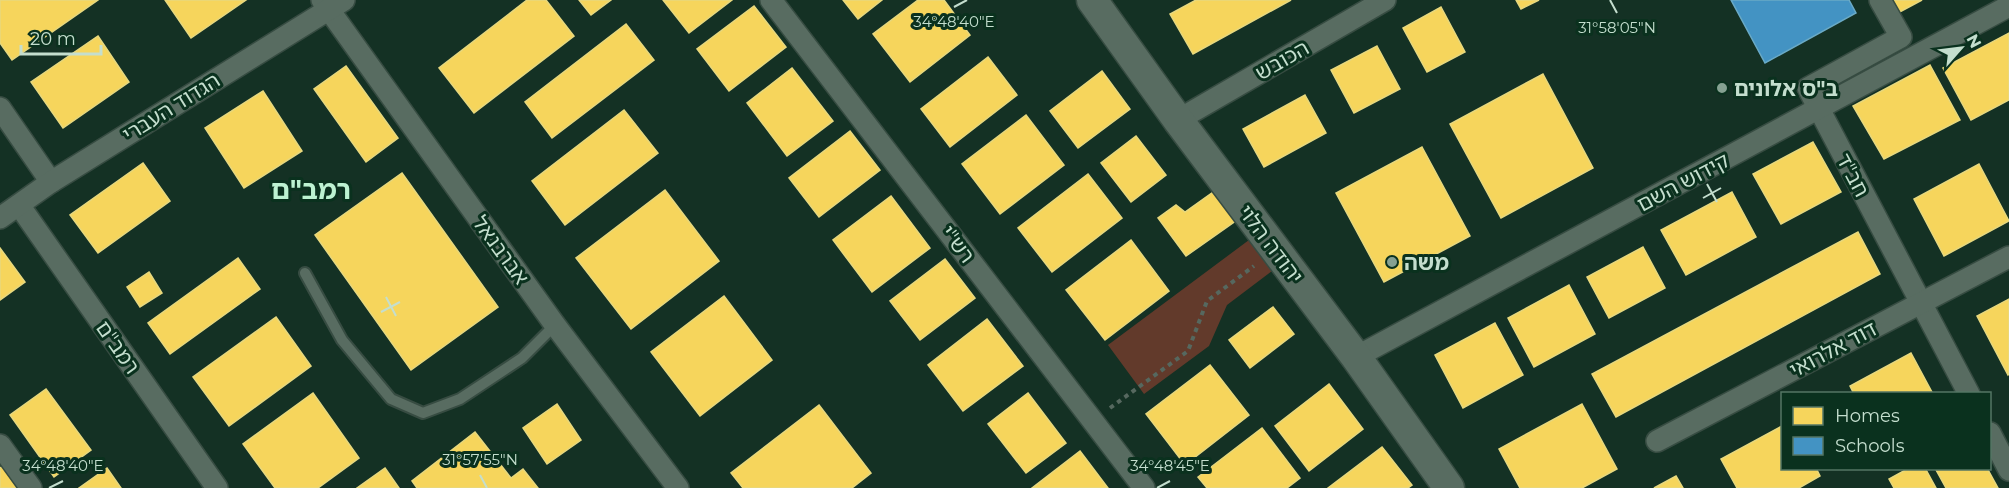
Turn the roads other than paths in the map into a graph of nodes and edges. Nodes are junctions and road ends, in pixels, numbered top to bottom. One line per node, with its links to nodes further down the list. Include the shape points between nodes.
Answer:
1 (771, 0): 26 (street, רש"י)
2 (1092, 0): 9 (street, יהודה הלוי)
3 (1385, 0): 9 (street, הכובש)
4 (1880, 0): 8 (street, חב"ד, via 1901,37 1808,88)
5 (332, 3): 10 (street, הגדוד העברי); 16 (street, אברבנאל)
6 (2009, 6): 8 (street, קידוש השם)
7 (0, 108): 10 (street)
8 (1818, 109): 15 (street, חב"ד); 17 (street, קידוש השם)
9 (1178, 120): 17 (street, יהודה הלוי)
10 (51, 182): 11 (street, הגדוד העברי)
11 (19, 205): 12 (street, הגדוד העברי); 24 (street, רמב"ם)
12 (0, 218)
13 (2009, 257): 15 (street, דוד אלרואי)
14 (304, 273): 16 (lane, via 342,340 391,399 423,413 460,399 522,358)
15 (1921, 303): 18 (street, חב"ד); 20 (street, דוד אלרואי)
16 (555, 325): 25 (street, אברבנאל)
17 (1356, 357): 27 (street, יהודה הלוי)
18 (1968, 392)
19 (1991, 437): 22 (street)
20 (1657, 441)
21 (0, 445): 23 (street)
22 (2009, 470)
23 (31, 488)
24 (217, 488)
25 (678, 488)
26 (1144, 488)
27 (1449, 488)

